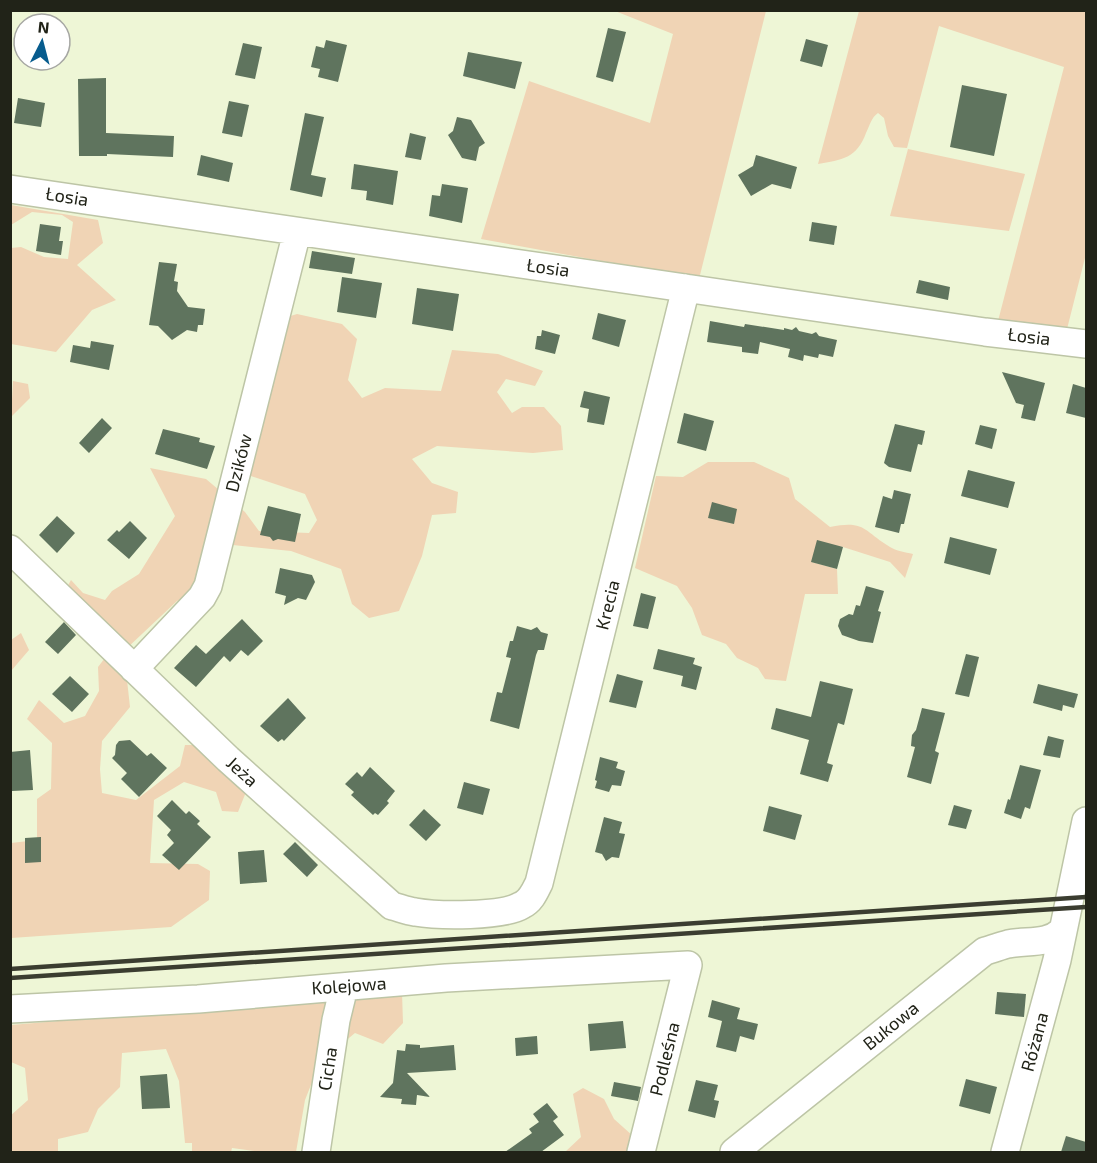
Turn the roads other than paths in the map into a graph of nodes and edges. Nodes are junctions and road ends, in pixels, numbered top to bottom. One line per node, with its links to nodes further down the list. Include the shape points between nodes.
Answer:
1 (10, 189): 2 (street, Łosia)
2 (297, 232): 3 (street, Łosia); 6 (street, Dzików, via 208,586)
3 (686, 288): 4 (street, Łosia); 8 (street, Krecia, via 539,883 528,901)
4 (1086, 344)
5 (10, 549): 6 (street, Jeża)
6 (134, 669): 8 (street, Jeża, via 392,906 442,914)
7 (1086, 821): 9 (street, Różana)
8 (511, 910)
9 (1062, 931): 15 (street, Bukowa, via 1041,941 985,951); 16 (street, Różana)
10 (688, 965): 11 (street, Kolejowa); 14 (street, Podleśna)
11 (344, 987): 12 (street, Kolejowa); 13 (street, Cicha)
12 (10, 1009)
13 (316, 1152)
14 (641, 1152)
15 (734, 1152)
16 (1005, 1152)

